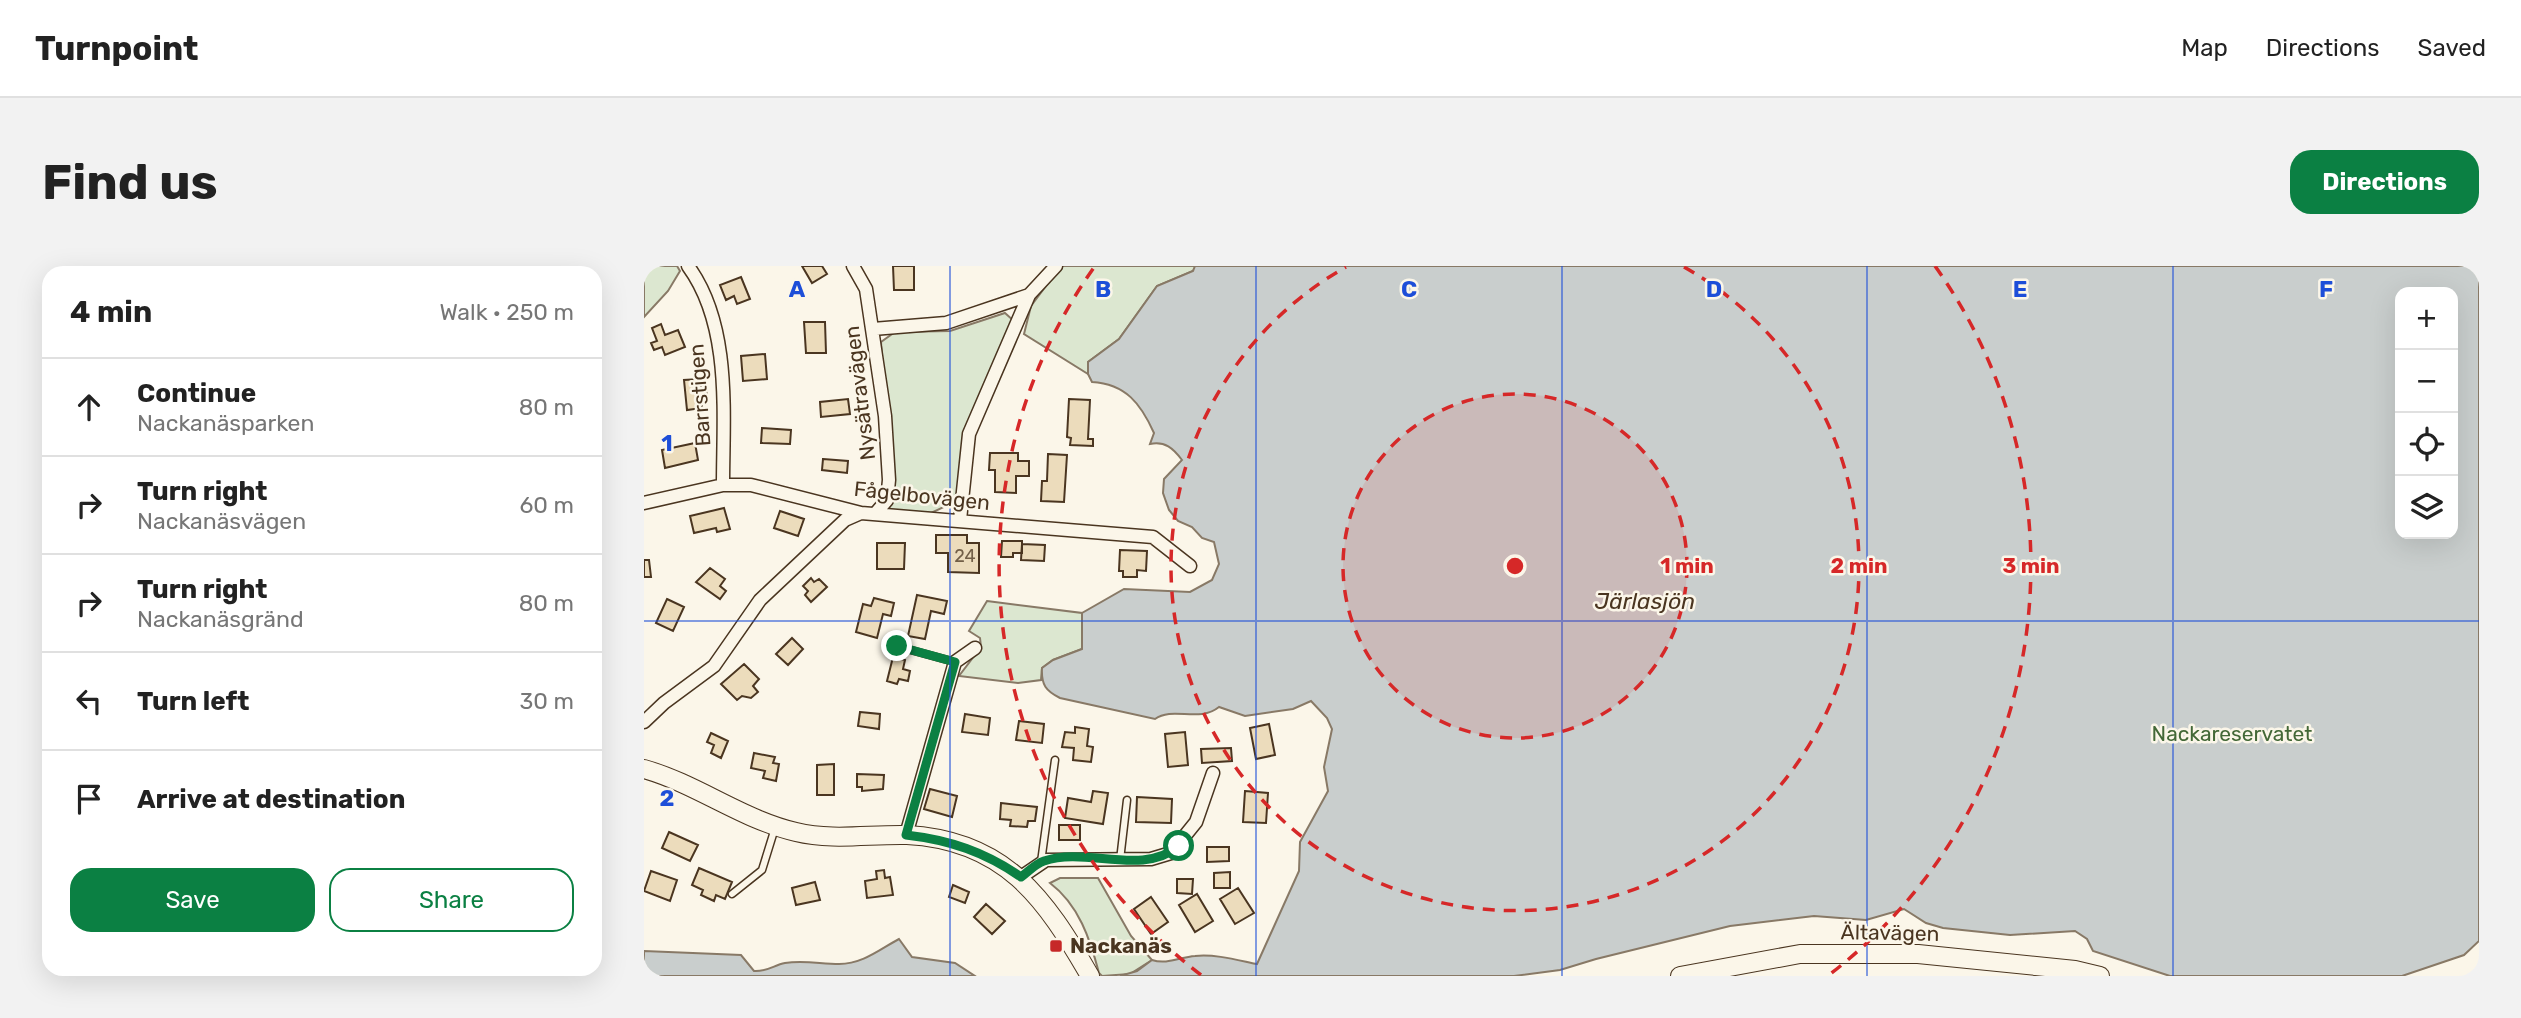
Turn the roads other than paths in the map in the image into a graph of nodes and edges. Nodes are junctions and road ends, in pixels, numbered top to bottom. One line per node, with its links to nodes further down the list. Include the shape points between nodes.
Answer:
1 (688, 266): 6 (street, Barrstigen, via 709,313 720,355)
2 (853, 266): 5 (street, Nysätravägen, via 866,289)
3 (1056, 266): 4 (street)
4 (1029, 295): 5 (street, via 946,323); 10 (street, via 969,434)
5 (873, 329): 9 (street, Nysätravägen, via 889,480 887,500)
6 (723, 485): 7 (street, Fågelbovägen); 8 (street, Fågelbovägen, via 751,485)
7 (644, 503)
8 (861, 513): 9 (street, Fågelbovägen); 15 (street, via 845,520 760,600 714,666)
9 (875, 514): 10 (street, Fågelbovägen)
10 (960, 520): 11 (street, Fågelbovägen, via 1153,537)
11 (1190, 566)
12 (897, 646): 14 (lane)
13 (975, 648): 14 (street)
14 (955, 662): 21 (street)
15 (644, 722)
16 (1055, 760): 23 (lane)
17 (644, 769): 20 (main road)
18 (1213, 773): 22 (street, via 1196,822 1179,846 1151,859)
19 (1127, 800): 22 (lane)
20 (776, 826): 21 (main road, via 811,836); 25 (lane, via 762,870)
21 (906, 835): 24 (main road, via 988,855)
22 (1120, 860): 23 (street)
23 (1041, 862): 24 (street)
24 (1021, 877): 26 (main road, via 1038,895)
25 (732, 894)
26 (1087, 971)
27 (1680, 976): 28 (main road, Ältavägen, via 1800,954 1919,954)
28 (2100, 976)

